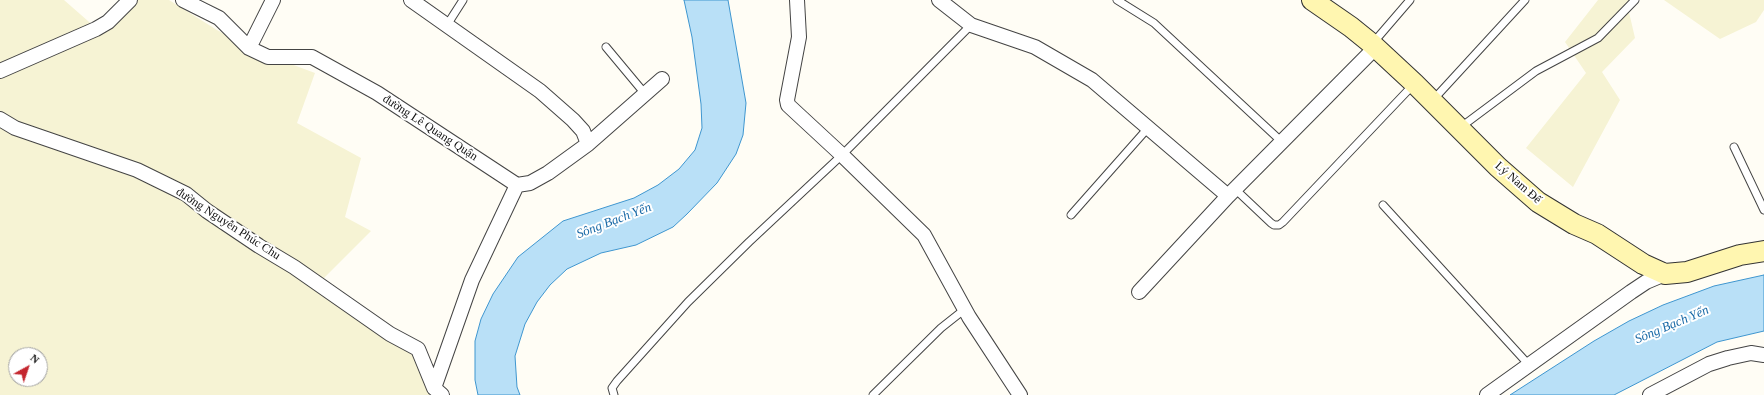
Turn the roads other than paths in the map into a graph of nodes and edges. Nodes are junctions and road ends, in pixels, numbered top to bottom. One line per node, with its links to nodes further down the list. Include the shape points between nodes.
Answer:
1 (130, 0): 18 (street, via 108,22)
2 (183, 0): 17 (street, đường Lê Quang Quận, via 219,18)
3 (273, 0): 17 (street)
4 (411, 0): 13 (street)
5 (463, 0): 13 (lane)
6 (798, 0): 29 (street, via 799,36 786,102)
7 (939, 0): 14 (street)
8 (1117, 0): 26 (lane, via 1154,23)
9 (1312, 0): 15 (street, Lý Nam Đế, via 1352,27)
10 (1410, 0): 15 (lane)
11 (1525, 0): 22 (lane)
12 (1635, 0): 25 (lane, via 1598,38 1536,72)
13 (447, 25): 27 (street, via 540,91 583,131)
14 (971, 25): 24 (street, via 1035,47 1092,80); 29 (lane)
15 (1374, 46): 20 (street, Lý Nam Đế); 26 (street)
16 (606, 47): 21 (lane)
17 (249, 48): 30 (street, đường Lê Quang Quận, via 268,57 312,57 377,93)
18 (0, 71)
19 (662, 79): 21 (street)
20 (1414, 83): 22 (street, Lý Nam Đế); 31 (lane, via 1279,225 1271,223)
21 (646, 95): 27 (street)
22 (1432, 102): 25 (street, Lý Nam Đế)
23 (0, 119): 42 (street, đường Nguyễn Phúc Chu, via 15,128 137,170 186,194 220,220 294,267 390,334 418,349)
24 (1148, 128): 31 (street); 34 (lane)
25 (1459, 128): 36 (street, Lý Nam Đế, via 1538,202 1574,224 1597,234 1643,264)
26 (1282, 142): 31 (street)
27 (588, 144): 30 (street, via 548,173 530,183)
28 (1734, 147): 33 (lane)
29 (842, 155): 38 (street, via 924,235); 43 (lane, via 688,302 616,381 612,388)
30 (518, 185): 42 (street, via 472,280)
31 (1231, 192): 37 (street)
32 (1383, 205): 40 (lane)
33 (1764, 210)
34 (1071, 215)
35 (1764, 251): 36 (street, Lý Nam Đế, via 1740,255 1687,272)
36 (1665, 274): 40 (street, via 1631,292)
37 (1139, 292)
38 (965, 309): 44 (lane, via 941,328); 45 (street)
39 (1764, 355): 41 (street, via 1750,354 1709,364)
40 (1529, 365): 46 (street)
41 (1671, 390): 47 (street)
42 (438, 392)
43 (614, 395)
44 (873, 395)
45 (1020, 395)
46 (1488, 395)
47 (1650, 395)

